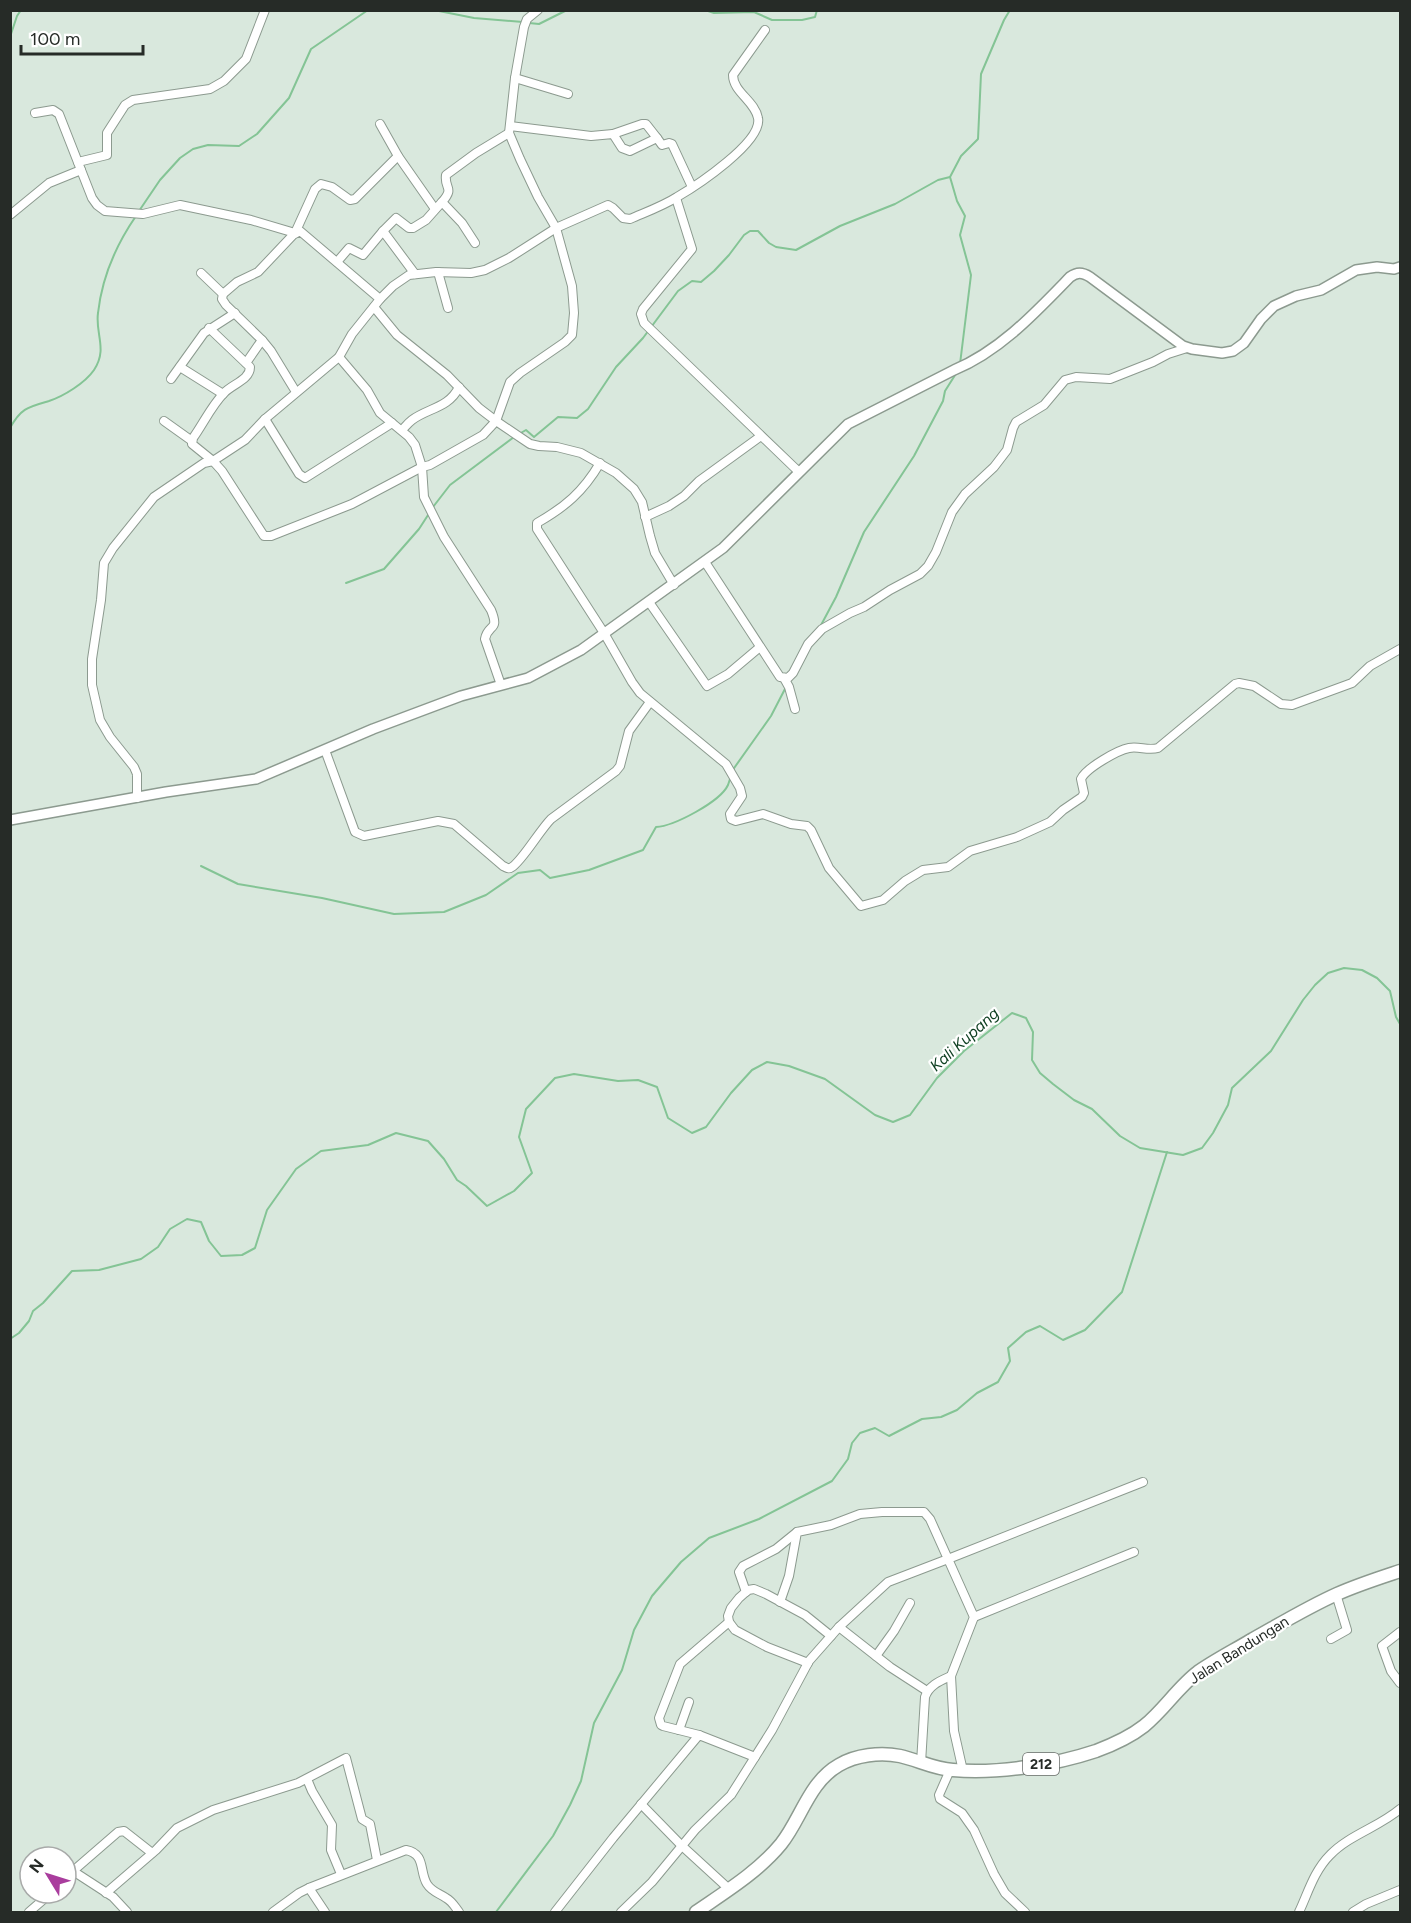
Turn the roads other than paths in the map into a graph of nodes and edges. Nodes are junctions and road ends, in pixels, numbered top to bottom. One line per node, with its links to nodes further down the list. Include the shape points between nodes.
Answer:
1 (265, 10): 12 (street, via 246,59 224,81 210,89 133,100 125,105 107,133 107,155)
2 (538, 10): 4 (street, via 524,27)
3 (765, 30): 14 (street, via 733,75 754,109 758,126 740,151)
4 (515, 78): 5 (street); 8 (street)
5 (568, 94)
6 (35, 113): 12 (street, via 57,111)
7 (380, 124): 11 (street)
8 (510, 130): 9 (street); 16 (street, via 446,175 449,191); 19 (street, via 520,159)
9 (613, 134): 10 (street, via 646,124); 10 (street, via 622,148 630,151)
10 (657, 138): 14 (street, via 662,145 672,144)
11 (398, 156): 17 (street); 21 (street, via 350,200 321,184)
12 (78, 162): 13 (street)
13 (81, 170): 18 (street, via 50,183); 21 (street, via 92,198 105,211 143,214 180,205)
14 (692, 187): 15 (street)
15 (676, 198): 19 (street, via 626,219 608,205); 48 (street, via 692,249 643,309 642,318)
16 (442, 202): 17 (street); 22 (street)
17 (435, 209): 20 (street, via 413,228 396,218)
18 (10, 215)
19 (556, 228): 25 (street, via 485,270); 45 (street, via 572,286 572,335 510,382)
20 (383, 231): 23 (street, via 363,255 349,248); 27 (street)
21 (295, 233): 23 (street, via 305,234); 28 (street, via 258,272)
22 (475, 243)
23 (337, 262): 29 (street)
24 (1401, 267): 35 (street, via 1356,270 1321,290 1282,302 1271,308 1233,351)
25 (438, 272): 27 (street); 31 (street)
26 (201, 273): 28 (street)
27 (415, 274): 29 (street, via 393,286)
28 (223, 294): 32 (street, via 222,299)
29 (380, 299): 30 (street)
30 (374, 307): 36 (street); 40 (street, via 392,331)
31 (448, 308)
32 (235, 313): 33 (street); 34 (street)
33 (209, 328): 37 (street); 38 (street)
34 (262, 340): 37 (street); 41 (street)
35 (1187, 348): 53 (street, via 1079,273 1070,277 1015,331 972,362 848,424); 61 (street, via 1110,379 1065,380 1044,405 1016,422 1007,450 952,512 928,566 864,608 822,629 793,673)
36 (339, 357): 41 (street); 46 (street, via 367,390 380,413)
37 (246, 363): 42 (street, via 250,370 247,376)
38 (180, 367): 39 (street); 42 (street)
39 (171, 379)
40 (459, 387): 45 (street); 47 (street, via 446,404 412,420)
41 (296, 392): 43 (street)
42 (223, 394): 49 (street)
43 (265, 419): 46 (street, via 305,478); 50 (street, via 245,440)
44 (164, 421): 49 (street)
45 (496, 421): 51 (street, via 530,444 581,453); 52 (street, via 483,435)
46 (392, 423): 47 (street)
47 (402, 430): 52 (street, via 414,445)
48 (761, 436): 53 (street); 54 (street, via 684,496)
49 (192, 441): 50 (street)
50 (213, 461): 52 (street, via 268,537 352,504); 66 (street, via 160,491 104,563 92,685 100,720 134,766)
51 (600, 463): 54 (street, via 634,489); 58 (street, via 569,503 536,526)
52 (422, 466): 62 (street, via 424,497 496,621 485,639)
53 (799, 472): 55 (street)
54 (645, 517): 56 (street, via 655,553)
55 (705, 562): 56 (street); 59 (street)
56 (674, 585): 57 (street)
57 (649, 602): 58 (street); 59 (street, via 708,686)
58 (604, 633): 62 (street, via 539,673); 63 (street, via 632,682)
59 (760, 647): 61 (street, via 774,670)
60 (1401, 649): 63 (street, via 1370,666 1352,683 1292,705 1281,704 1254,686 1235,684 1158,748 1128,748 1086,772 1081,779 1082,797 1050,822 970,851 948,867 923,870 884,900 864,906 829,868 807,826 763,813 731,819 730,814 742,796 726,764)
61 (784, 678): 64 (street)
62 (501, 685): 65 (street, via 461,696)
63 (650, 702): 65 (street, via 629,732 616,771 551,819 518,862 508,868 447,822 359,835)
64 (795, 709)
65 (326, 750): 66 (street, via 256,779)
66 (137, 798): 67 (street)
67 (10, 820)
68 (1143, 1482): 71 (street)
69 (797, 1532): 71 (street, via 860,1514 924,1512); 73 (street, via 776,1549 743,1566 739,1572); 75 (street)
70 (1134, 1552): 77 (street)
71 (948, 1559): 77 (street); 79 (street, via 888,1582)
72 (1401, 1571): 74 (main road, Jalan Bandungan / 212)
73 (746, 1592): 75 (street, via 754,1589); 78 (street, via 731,1608)
74 (1336, 1594): 82 (street, via 1347,1630); 93 (main road, Jalan Bandungan / 212, via 1199,1671 1145,1725 1124,1739 1095,1751 1034,1765)
75 (780, 1602): 81 (street, via 805,1615)
76 (910, 1603): 83 (street)
77 (974, 1617): 85 (street)
78 (729, 1622): 84 (street, via 739,1633); 89 (street, via 687,1656 677,1670 659,1718 661,1725)
79 (839, 1627): 81 (street); 83 (street)
80 (1401, 1632): 86 (street, via 1382,1646 1391,1671)
81 (831, 1636): 84 (street)
82 (1331, 1639)
83 (876, 1656): 87 (street)
84 (808, 1663): 91 (street)
85 (951, 1676): 87 (street); 93 (street)
86 (1401, 1683)
87 (927, 1691): 92 (street)
88 (689, 1702): 89 (street)
89 (679, 1730): 90 (street)
90 (699, 1735): 91 (street); 95 (street)
91 (755, 1757): 97 (street, via 730,1795)
92 (921, 1763): 93 (main road, Jalan Bandungan / 212); 104 (main road, Jalan Bandungan / 212, via 899,1756 868,1755 837,1765 814,1788 779,1846)
93 (957, 1771): 114 (street, via 940,1799 962,1813 1005,1893)
94 (307, 1779): 98 (street, via 202,1814 172,1832); 99 (street, via 346,1758 362,1819 370,1824); 102 (street, via 332,1825 331,1850)
95 (641, 1804): 97 (street); 111 (street)
96 (1401, 1809): 115 (street, via 1329,1855)
97 (681, 1845): 104 (street); 112 (street)
98 (152, 1853): 100 (street, via 124,1831 118,1832); 106 (street)
99 (377, 1860): 102 (street); 110 (street, via 406,1850 416,1854 426,1884)
100 (78, 1867)
101 (78, 1874): 106 (street)
102 (341, 1874): 103 (street)
103 (309, 1888): 108 (street); 109 (street)
104 (729, 1889): 113 (main road, Jalan Bandungan / 212)
105 (1401, 1890): 116 (street)
106 (106, 1893): 107 (street)
107 (127, 1912)
108 (273, 1912)
109 (325, 1912)
110 (459, 1912)
111 (555, 1912)
112 (621, 1912)
113 (696, 1912)
114 (1025, 1912)
115 (1299, 1912)
116 (1353, 1912)

